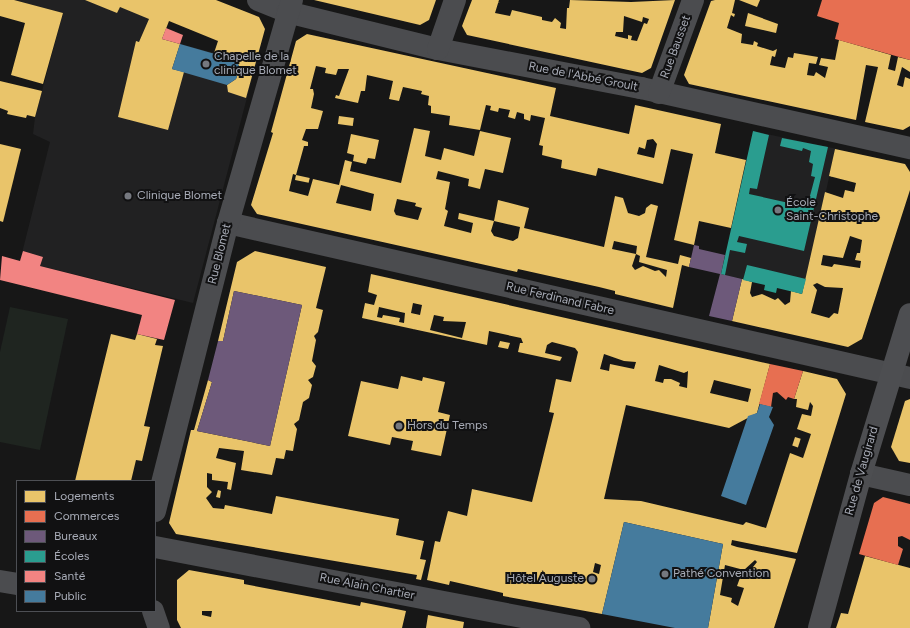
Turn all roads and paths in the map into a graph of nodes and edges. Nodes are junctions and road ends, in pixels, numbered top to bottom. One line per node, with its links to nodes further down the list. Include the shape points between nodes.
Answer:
1 (258, 0): 4 (street, Rue de l'Abbé Groult)
2 (455, 0): 5 (street)
3 (693, 0): 6 (street, Rue Bausset)
4 (290, 6): 5 (street, Rue de l'Abbé Groult); 8 (street, Rue Blomet)
5 (438, 49): 6 (street, Rue de l'Abbé Groult)
6 (659, 93): 7 (street, Rue de l'Abbé Groult)
7 (910, 148)
8 (228, 224): 10 (street, Rue Ferdinand Fabre); 13 (street, Rue Blomet)
9 (910, 314): 10 (main road, Rue de Vaugirard)
10 (901, 376): 11 (main road, Rue de Vaugirard)
11 (861, 474): 12 (street); 20 (main road, Rue de Vaugirard)
12 (910, 485)
13 (156, 507)
14 (156, 547): 19 (street, Rue Alain Chartier)
15 (0, 581): 16 (street)
16 (16, 584)
17 (153, 612): 18 (street)
18 (159, 628)
19 (579, 628)
20 (819, 628)

